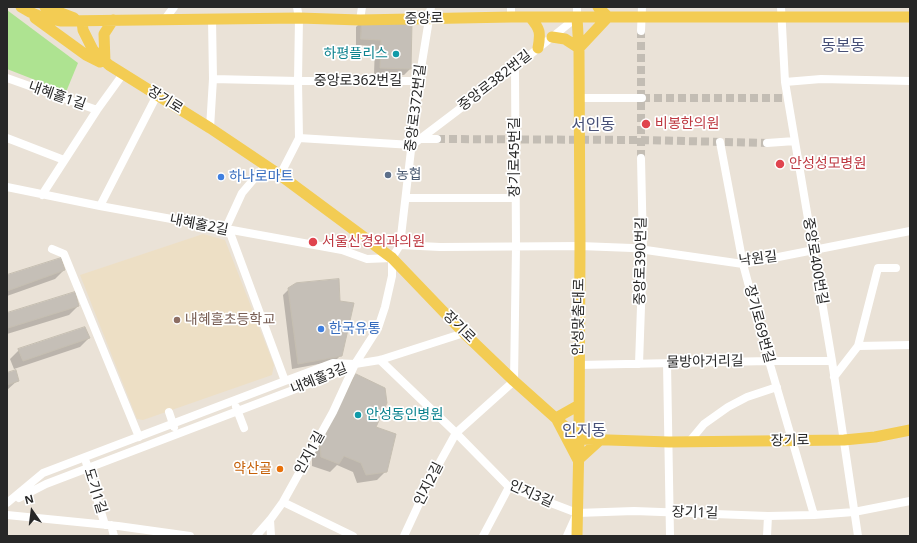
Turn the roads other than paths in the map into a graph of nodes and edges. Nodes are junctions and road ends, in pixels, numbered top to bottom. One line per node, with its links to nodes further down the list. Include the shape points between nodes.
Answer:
1 (45, 7): 22 (main road, 중앙로)
2 (174, 7): 17 (street)
3 (362, 7): 21 (street)
4 (431, 7): 19 (street, 중앙로372번길)
5 (556, 7): 14 (main road)
6 (598, 7): 15 (main road)
7 (26, 10): 22 (main road, 중앙로, via 48,20); 27 (main road, via 86,55)
8 (298, 12): 18 (main road, 중앙로); 21 (main road, 중앙로); 32 (street, 중앙로362번길)
9 (511, 12): 13 (main road, 중앙로); 19 (main road, 중앙로)
10 (577, 12): 14 (main road, 중앙로); 15 (main road, 중앙로); 24 (street, 중앙로382번길); 26 (main road, 안성맞춤대로)
11 (642, 12): 12 (main road, 중앙로); 15 (main road, 중앙로); 23 (street)
12 (782, 12): 16 (main road, 중앙로); 35 (street, 중앙로400번길)
13 (530, 17): 14 (main road, 중앙로); 25 (main road, via 538,26 540,33)
14 (545, 17)
15 (608, 17): 26 (main road)
16 (910, 17)
17 (165, 19): 18 (main road, 중앙로); 20 (main road, 중앙로)
18 (212, 19): 31 (street)
19 (429, 19): 21 (main road, 중앙로); 33 (street, 중앙로372번길)
20 (113, 20): 22 (main road, 중앙로); 27 (main road, via 104,34)
21 (360, 20)
22 (82, 21): 27 (main road, 장기로, via 83,30 93,50)
23 (642, 31)
24 (552, 37): 25 (street, 중앙로382번길); 26 (main road, via 564,39)
25 (538, 48): 28 (street, 중앙로382번길)
26 (579, 48): 37 (main road, 안성맞춤대로)
27 (107, 64): 29 (main road, 장기로)
28 (515, 67): 43 (street, 중앙로382번길); 56 (street, 장기로45번길)
29 (123, 74): 36 (main road, 장기로); 39 (street)
30 (7, 78): 39 (street, 내혜홀1길)
31 (213, 79): 32 (street); 40 (street)
32 (298, 81): 33 (street, 중앙로362번길); 42 (street, 중앙로362번길)
33 (419, 81): 48 (street, 중앙로372번길)
34 (910, 81): 35 (street, via 821,79)
35 (784, 82): 47 (street, 중앙로400번길)
36 (157, 95): 40 (main road, 장기로); 57 (street)
37 (579, 98): 38 (street); 61 (main road, 안성맞춤대로)
38 (642, 98)
39 (97, 110): 50 (street, 내혜홀1길)
40 (210, 128): 51 (main road, 장기로)
41 (7, 138): 50 (street)
42 (299, 138): 48 (street); 52 (street, 중앙로362번길)
43 (420, 139): 44 (street); 48 (street, 중앙로382번길)
44 (437, 140)
45 (720, 142): 67 (street, 장기로69번길)
46 (767, 142): 47 (street)
47 (795, 142): 65 (street, 중앙로400번길)
48 (412, 145): 55 (street, 중앙로372번길)
49 (641, 158): 64 (street, 중앙로390번길)
50 (64, 160): 54 (street, 내혜홀1길)
51 (265, 166): 52 (main road, 장기로); 58 (street, via 242,193)
52 (280, 176): 66 (main road, 장기로)
53 (7, 187): 54 (street, 내혜홀2길)
54 (42, 195): 57 (street, 내혜홀2길)
55 (406, 198): 56 (street); 60 (street, 중앙로372번길)
56 (515, 198): 62 (street, 장기로45번길)
57 (100, 206): 58 (street, 내혜홀2길)
58 (227, 230): 66 (street, 내혜홀2길, via 342,250 367,259); 81 (street)
59 (910, 231): 65 (street, 낙원길)
60 (400, 245): 62 (street); 66 (street, 중앙로372번길)
61 (580, 246): 62 (street); 64 (street, 낙원길); 78 (main road, 안성맞춤대로)
62 (516, 247): 80 (street, 장기로45번길)
63 (52, 249): 93 (street, via 64,254)
64 (643, 249): 67 (street, 낙원길); 77 (street, 중앙로390번길)
65 (813, 250): 67 (street, 낙원길); 74 (street, 중앙로400번길)
66 (392, 258): 69 (main road, 장기로); 76 (street, 인지1길, via 392,276 378,328)
67 (743, 264): 73 (street, 장기로69번길)
68 (896, 268): 71 (street, via 878,268)
69 (464, 333): 72 (street); 80 (main road, 장기로)
70 (910, 345): 71 (street)
71 (858, 346): 79 (street)
72 (380, 360): 76 (street); 91 (street)
73 (769, 361): 74 (street, 물방아거리길); 75 (street, 물방아거리길); 82 (street, 장기로69번길)
74 (832, 361): 79 (street, 중앙로400번길)
75 (667, 363): 77 (street, 물방아거리길); 98 (street)
76 (355, 364): 81 (street, 내혜홀3길, via 333,363); 85 (street, 내혜홀3길); 106 (street, 인지1길, via 333,412)
77 (639, 364): 78 (street, 물방아거리길)
78 (579, 365): 84 (main road, 안성맞춤대로)
79 (834, 377): 96 (street, 중앙로400번길)
80 (514, 380): 87 (main road, 장기로); 91 (street, 인지2길)
81 (285, 381): 83 (street, 내혜홀3길)
82 (777, 387): 97 (street, 장기로69번길); 99 (street, via 747,397 728,407 704,424)
83 (233, 401): 85 (street); 88 (street, 내혜홀3길)
84 (579, 405): 87 (main road); 94 (main road, 안성맞춤대로)
85 (238, 411): 89 (street); 92 (street, 내혜홀3길)
86 (169, 412): 88 (street)
87 (556, 418): 94 (main road, 장기로); 101 (main road)
88 (173, 424): 92 (street); 93 (street, 내혜홀3길)
89 (244, 428)
90 (910, 430): 96 (main road, 장기로)
91 (456, 433): 103 (street, 인지3길); 121 (street, 인지2길, via 430,480)
92 (176, 434): 102 (street, 내혜홀3길)
93 (139, 437): 100 (street, 내혜홀3길)
94 (579, 440): 95 (main road, 장기로); 101 (main road, 안성맞춤대로)
95 (600, 440): 98 (main road, 장기로); 101 (main road)
96 (844, 440): 97 (main road, 장기로); 109 (street, 중앙로400번길)
97 (793, 441): 99 (main road, 장기로); 112 (street)
98 (668, 442): 99 (main road, 장기로); 108 (street)
99 (690, 442)
100 (84, 458): 102 (street, 도기1길); 104 (street, 내혜홀3길, via 43,473)
101 (578, 460): 110 (main road, 안성맞춤대로)
102 (88, 467): 107 (street, 내혜홀3길, via 26,493); 115 (street, 도기1길)
103 (509, 487): 110 (street, 인지3길); 122 (street)
104 (10, 496): 107 (street, 내혜홀3길)
105 (910, 501): 109 (street, 장기1길)
106 (283, 502): 114 (street, 인지1길); 120 (street)
107 (7, 504)
108 (671, 512): 110 (street, 장기1길); 113 (street, 장기1길); 125 (street)
109 (854, 512): 112 (street, 장기1길); 127 (street, 중앙로400번길)
110 (577, 513): 123 (street); 124 (main road, 안성맞춤대로)
111 (7, 515): 115 (street, 도기1길)
112 (814, 515): 113 (street, 장기1길)
113 (768, 516): 126 (street)
114 (270, 520): 118 (street, 인지1길); 119 (street)
115 (108, 525): 116 (street); 117 (street, 도기1길)
116 (114, 536)
117 (190, 536)
118 (256, 536)
119 (271, 536)
120 (353, 536)
121 (404, 536)
122 (483, 536)
123 (567, 536)
124 (577, 536)
125 (670, 536)
126 (767, 536)
127 (858, 536)

